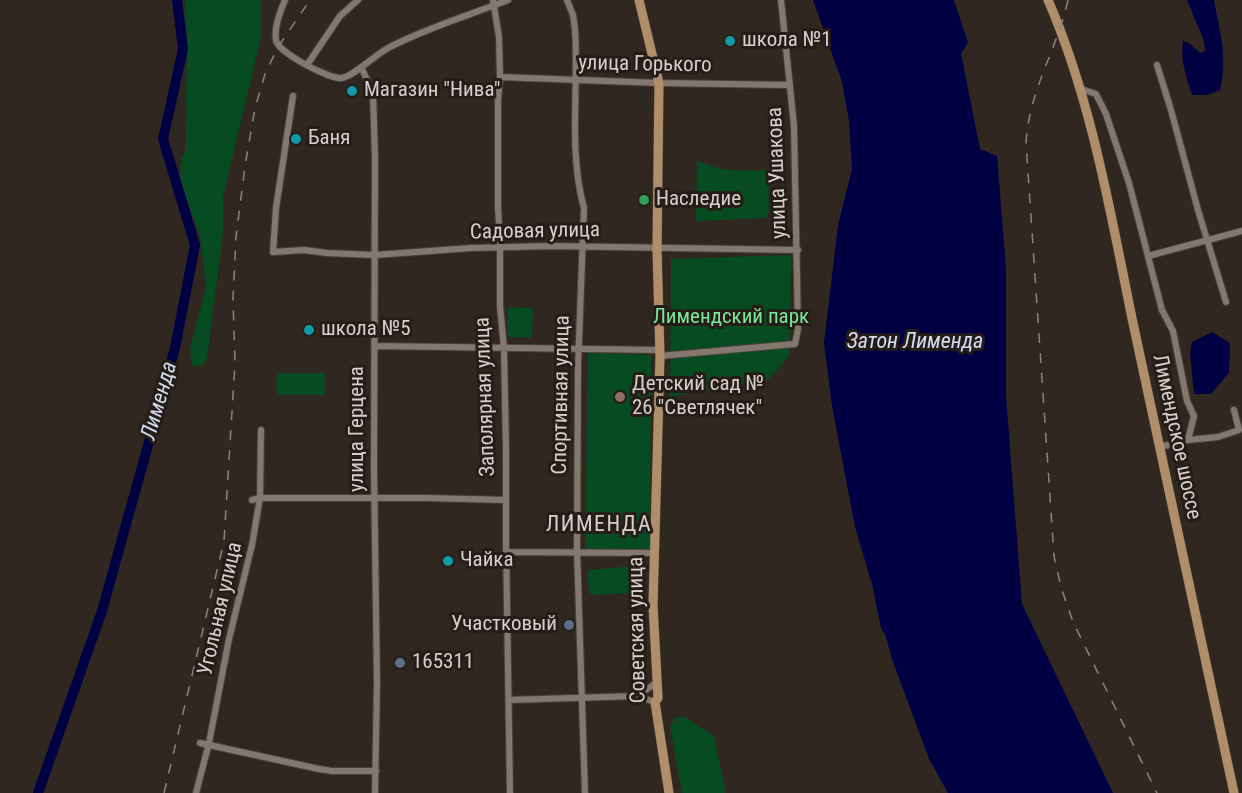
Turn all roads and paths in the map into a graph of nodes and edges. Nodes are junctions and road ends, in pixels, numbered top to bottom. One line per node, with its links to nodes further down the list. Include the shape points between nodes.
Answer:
1 (285, 0): 9 (street, via 276,26 278,47)
2 (358, 0): 9 (street, via 340,16)
3 (508, 0): 8 (street)
4 (567, 0): 13 (street, Спортивная улица, via 573,15)
5 (639, 0): 14 (main road, Советская улица)
6 (781, 0): 15 (street, улица Ушакова)
7 (1048, 0): 16 (main road, Лимендское шоссе)
8 (494, 3): 11 (street, via 392,46); 12 (street, Заполярная улица)
9 (307, 65): 11 (street, via 337,78)
10 (1157, 65): 19 (street)
11 (361, 67): 24 (street, улица Герцена, via 373,92)
12 (500, 77): 13 (street, улица Горького); 21 (street, Заполярная улица)
13 (576, 80): 14 (street, улица Горького); 20 (street, Спортивная улица, via 576,151 584,208)
14 (659, 83): 15 (street, улица Горького); 22 (main road, Советская улица)
15 (790, 85): 23 (street, улица Ушакова)
16 (1081, 89): 25 (street, Лимендское шоссе, via 1096,94 1106,114); 34 (main road, Лимендское шоссе)
17 (293, 96): 24 (street, Садовая улица, via 273,252)
18 (1242, 231): 19 (street)
19 (1206, 241): 25 (street); 26 (street)
20 (581, 246): 21 (street, Садовая улица); 22 (street, Садовая улица); 28 (street, Спортивная улица)
21 (500, 247): 24 (street, Садовая улица); 29 (street, Заполярная улица)
22 (657, 249): 23 (street, Садовая улица); 30 (main road, Советская улица)
23 (798, 250): 30 (street, улица Ушакова, via 795,344)
24 (375, 255): 27 (street, улица Герцена)
25 (1148, 256): 33 (street, Лимендское шоссе, via 1162,310 1173,331 1184,389 1194,416)
26 (1226, 302)
27 (375, 346): 29 (street); 36 (street, улица Герцена)
28 (579, 348): 29 (street); 30 (street); 39 (street, Спортивная улица)
29 (504, 349): 38 (street, Заполярная улица)
30 (660, 353): 41 (main road, Советская улица)
31 (1234, 410): 33 (street, via 1239,430)
32 (261, 430): 35 (street, Угольная улица)
33 (1188, 440): 34 (street)
34 (1160, 447): 55 (main road, Лимендское шоссе)
35 (260, 498): 36 (street); 37 (street); 48 (street, Угольная улица)
36 (375, 498): 38 (street); 49 (street, улица Герцена)
37 (252, 500)
38 (506, 500): 40 (street, Заполярная улица)
39 (577, 551): 40 (street); 41 (street); 44 (street, Спортивная улица)
40 (506, 552): 45 (street, Заполярная улица)
41 (654, 553): 42 (main road, Советская улица)
42 (656, 683): 43 (street); 46 (main road, Советская улица)
43 (637, 696): 44 (street); 46 (street)
44 (583, 699): 45 (street); 53 (street, Спортивная улица)
45 (509, 700): 52 (street, Заполярная улица)
46 (656, 702): 54 (main road, Советская улица)
47 (200, 743): 48 (street)
48 (209, 745): 49 (street, via 332,771); 50 (street, Угольная улица)
49 (376, 771): 51 (street, улица Герцена)
50 (196, 793)
51 (375, 793)
52 (510, 793)
53 (585, 793)
54 (669, 793)
55 (1234, 793)

